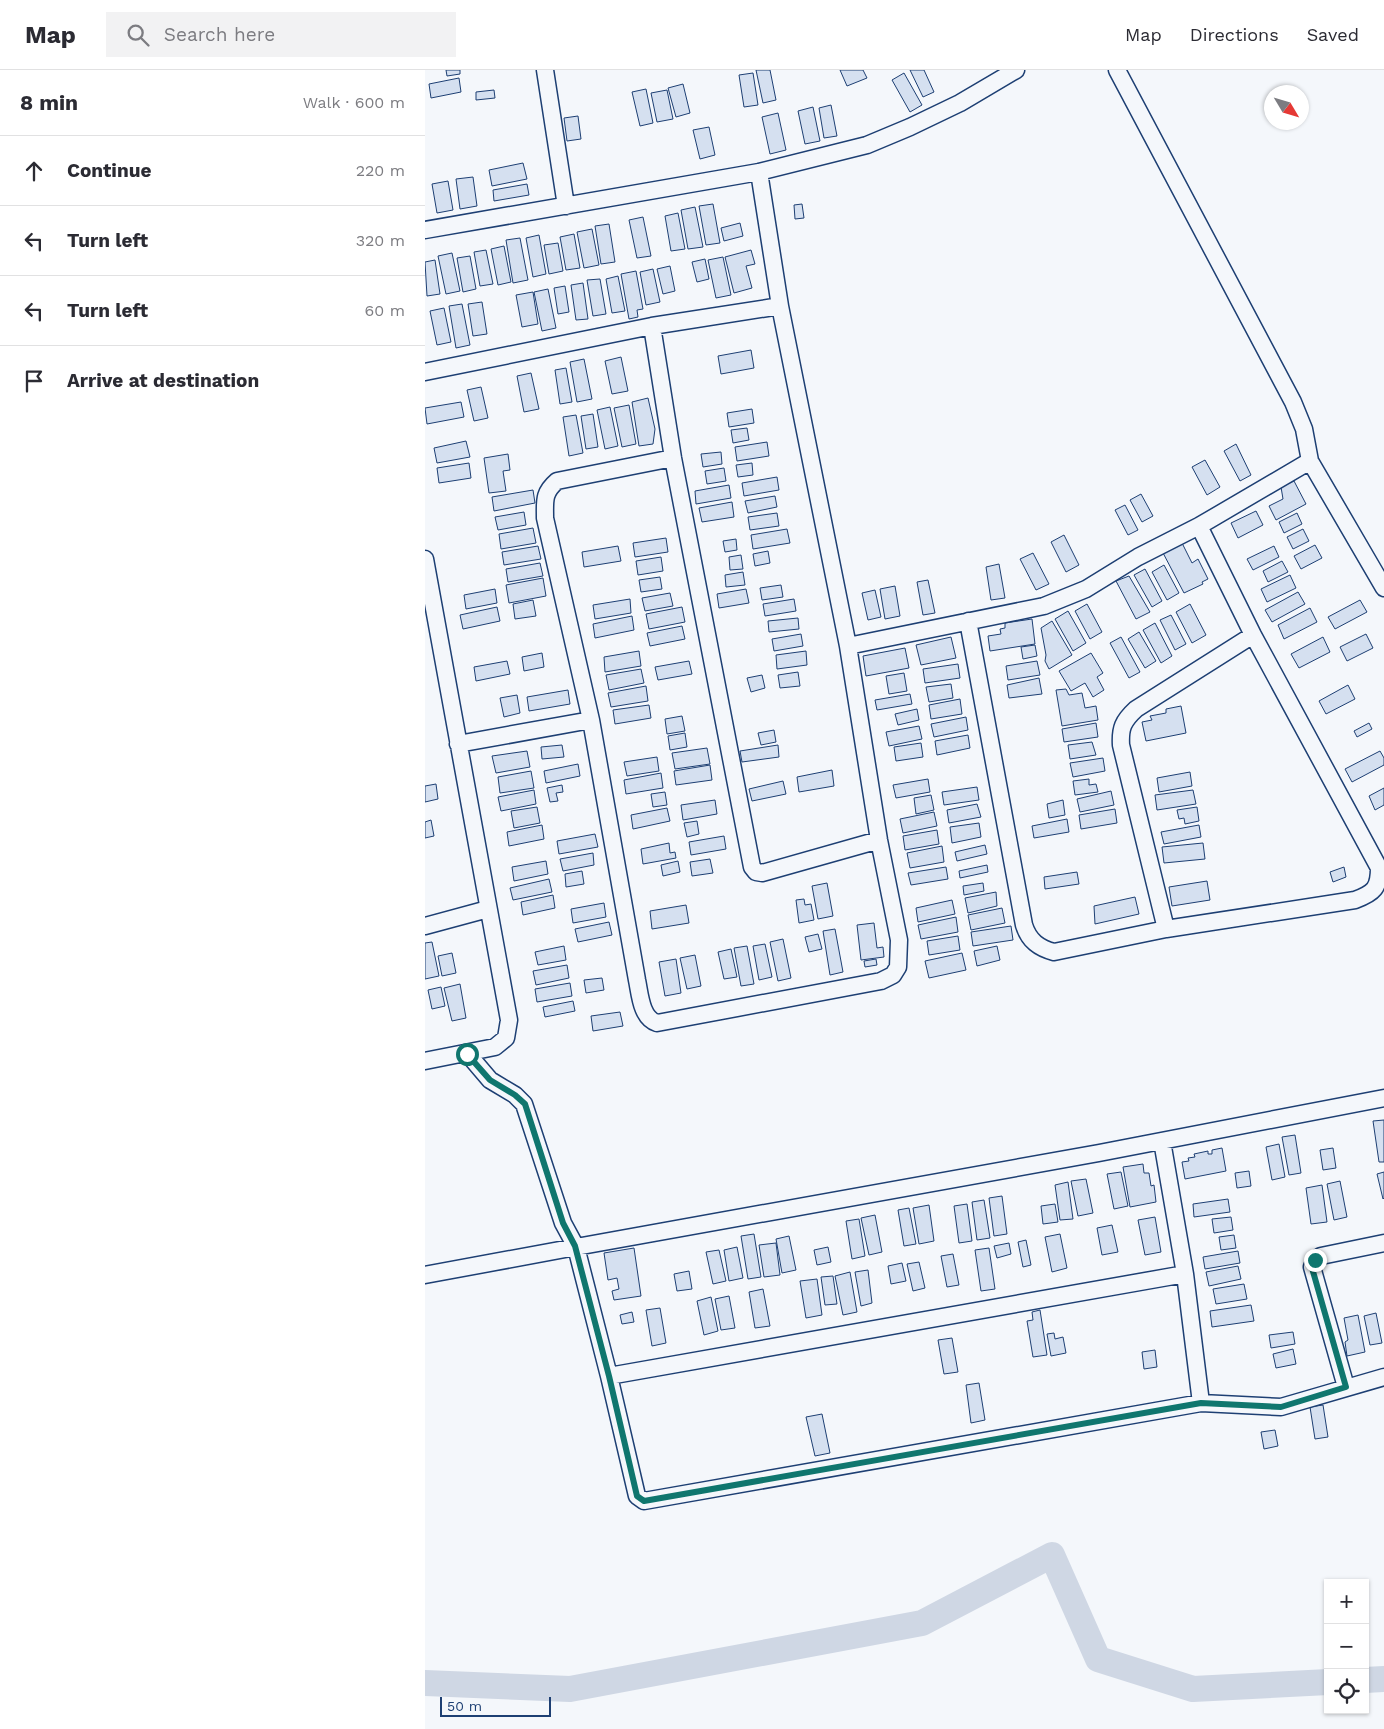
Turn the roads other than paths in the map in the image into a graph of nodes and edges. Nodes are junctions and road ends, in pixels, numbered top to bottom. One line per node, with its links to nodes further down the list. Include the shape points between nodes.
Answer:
1 (1016, 70): 4 (street, via 960,103 867,145)
2 (1117, 70): 11 (street, via 1287,390 1304,429)
3 (550, 71): 5 (street)
4 (759, 172): 5 (street); 7 (street)
5 (565, 206): 6 (street)
6 (425, 230)
7 (780, 306): 8 (street); 17 (street)
8 (652, 326): 9 (street); 10 (street)
9 (425, 372)
10 (673, 458): 18 (street, via 557,481 545,498 545,518); 20 (street, via 752,867 762,873)
11 (1310, 461): 12 (street); 14 (street)
12 (1199, 526): 15 (street, via 1086,588 1044,606); 16 (street)
13 (425, 560): 19 (street)
14 (1384, 588)
15 (968, 621): 17 (street); 23 (street, via 1027,935 1035,944 1054,952)
16 (1253, 635): 23 (street, via 1136,709 1124,722 1120,733); 23 (street, via 1379,868 1379,879 1376,888 1355,900)
17 (848, 646): 20 (street)
18 (591, 720): 19 (street); 20 (street, via 637,980 645,1014 652,1022 868,984 893,975 898,966 899,940)
19 (458, 744): 21 (street)
20 (879, 840)
21 (488, 909): 22 (street); 24 (street, via 509,1020 507,1038 495,1048)
22 (425, 926)
23 (1166, 929)
24 (467, 1054): 25 (street); 29 (street, via 490,1080 525,1104 563,1223)
25 (425, 1061)
26 (1384, 1098): 27 (street)
27 (1162, 1141): 29 (street); 30 (street)
28 (1384, 1243): 34 (street, via 1321,1256 1312,1268)
29 (575, 1246): 31 (street); 32 (street)
30 (1185, 1274): 32 (street); 35 (street)
31 (425, 1275)
32 (609, 1376): 35 (street, via 637,1496 644,1501)
33 (1384, 1377): 34 (street)
34 (1346, 1387): 35 (street, via 1281,1407)
35 (1201, 1403)

